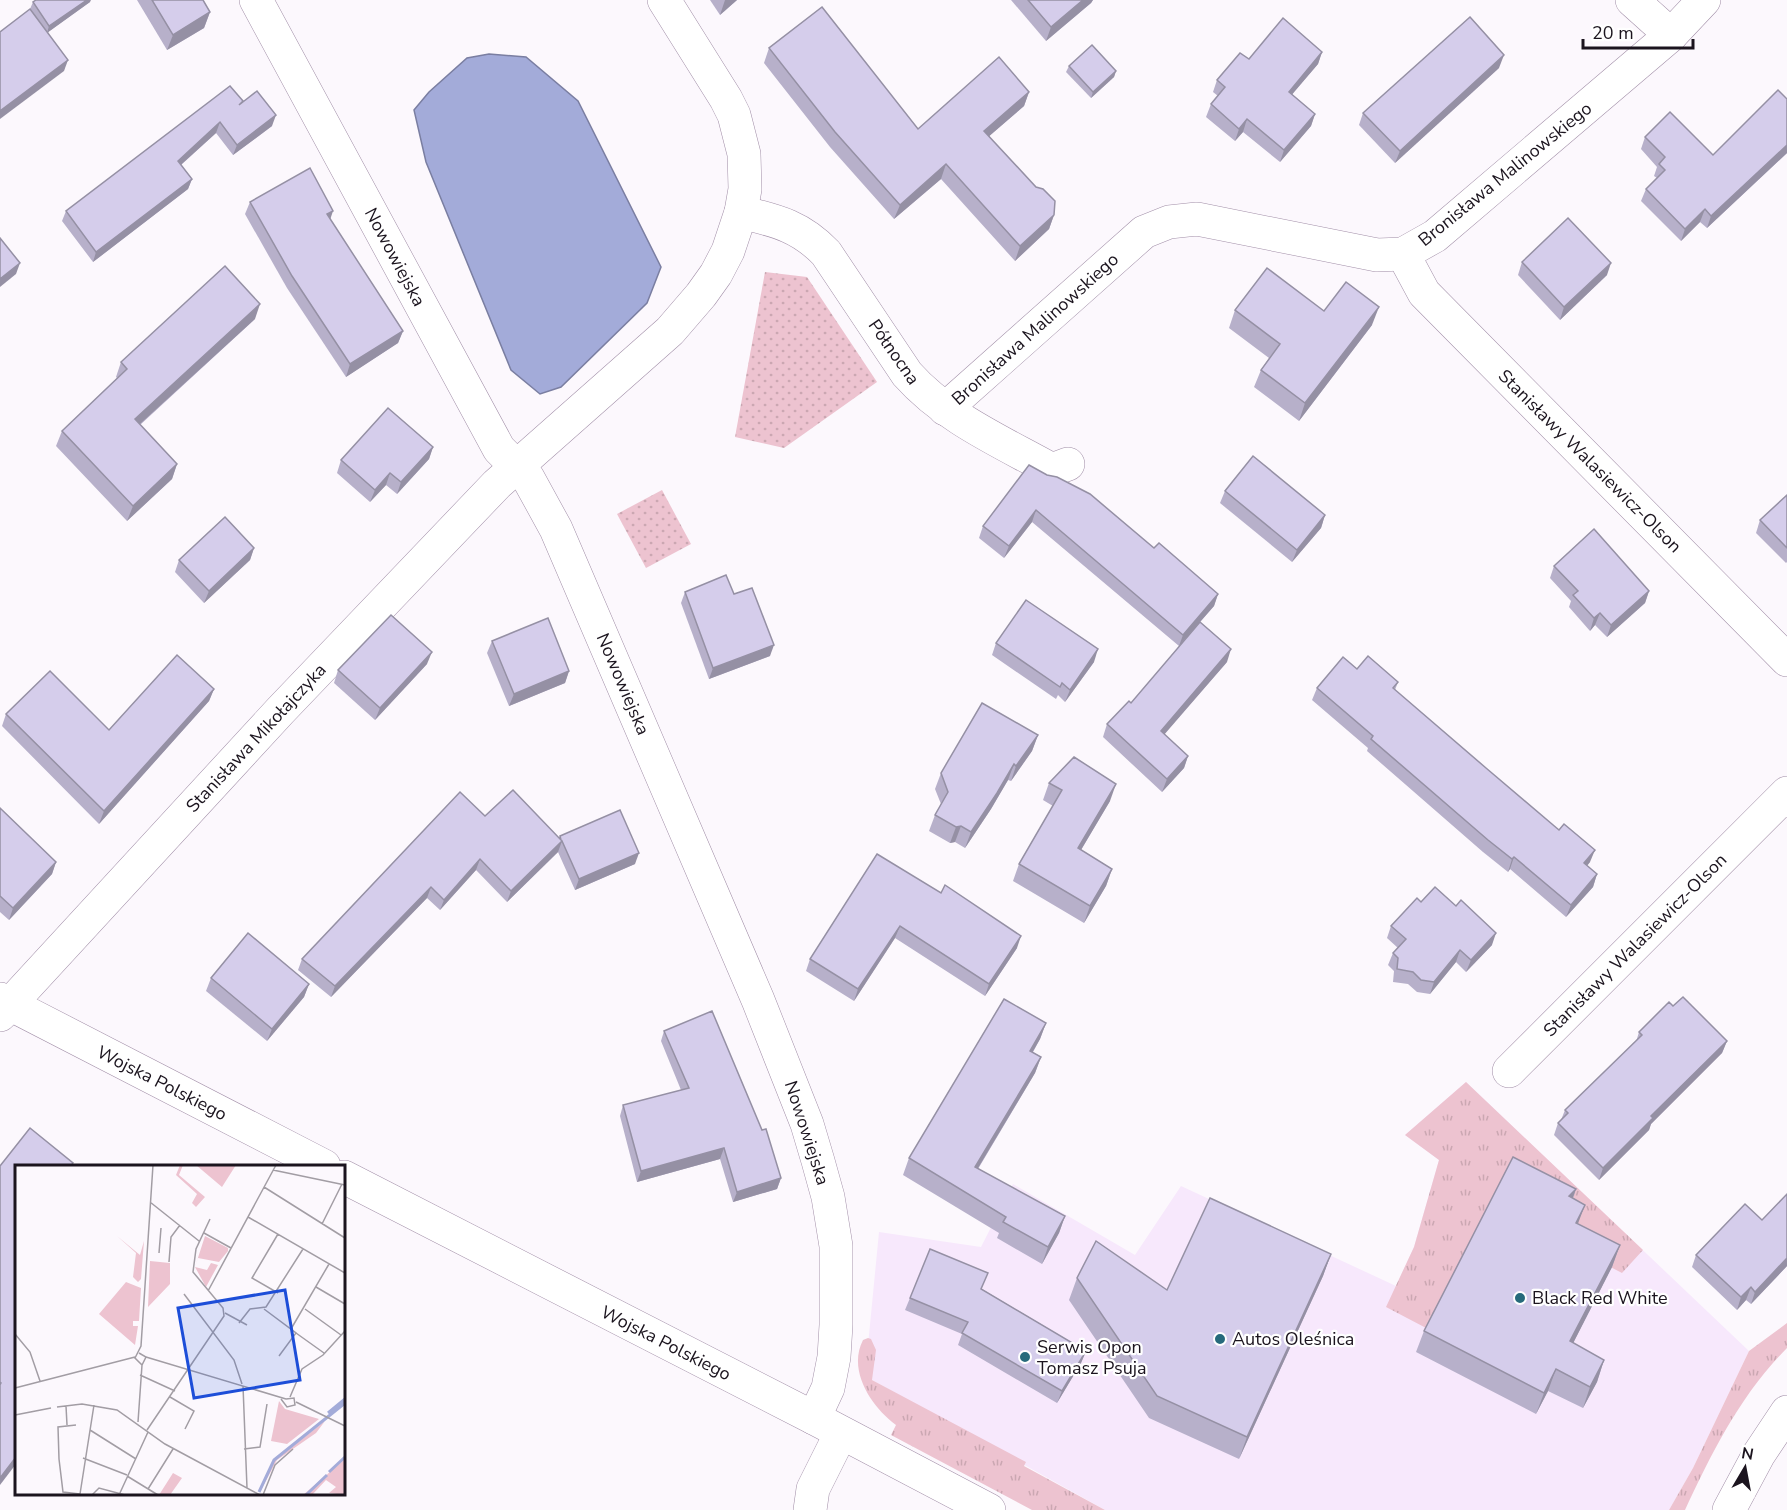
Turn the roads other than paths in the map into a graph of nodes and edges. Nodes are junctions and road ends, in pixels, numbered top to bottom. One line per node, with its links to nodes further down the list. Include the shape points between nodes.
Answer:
1 (256, 0): 10 (street, Nowowiejska, via 499,449)
2 (664, 0): 6 (street, via 734,116 746,172)
3 (1632, 0): 5 (street)
4 (1704, 0): 5 (street, Bronisława Malinowskiego)
5 (1671, 35): 7 (street, Bronisława Malinowskiego, via 1435,236)
6 (741, 212): 8 (street, Północna, via 793,226 812,238 907,374); 10 (street, via 716,274 670,331)
7 (1403, 254): 8 (street, Bronisława Malinowskiego, via 1377,255 1197,219 1169,222 1144,231); 11 (street, Stanisławy Walasiewicz-Olson, via 1424,293)
8 (945, 409): 9 (street, Północna, via 1052,470)
9 (1068, 465)
10 (516, 466): 13 (street, Stanisława Mikołajczyka); 18 (street, Nowowiejska, via 528,478 556,529 758,1000 807,1124 837,1246)
11 (1787, 659)
12 (1787, 793): 14 (street, Stanisławy Walasiewicz-Olson)
13 (3, 1006): 15 (street, Wojska Polskiego)
14 (1509, 1071)
15 (320, 1165)
16 (345, 1178): 18 (street, Wojska Polskiego)
17 (1787, 1412): 21 (street)
18 (828, 1425): 19 (street, Nowowiejska); 20 (street, Wojska Polskiego)
19 (810, 1510)
20 (989, 1510)
21 (1729, 1510)

